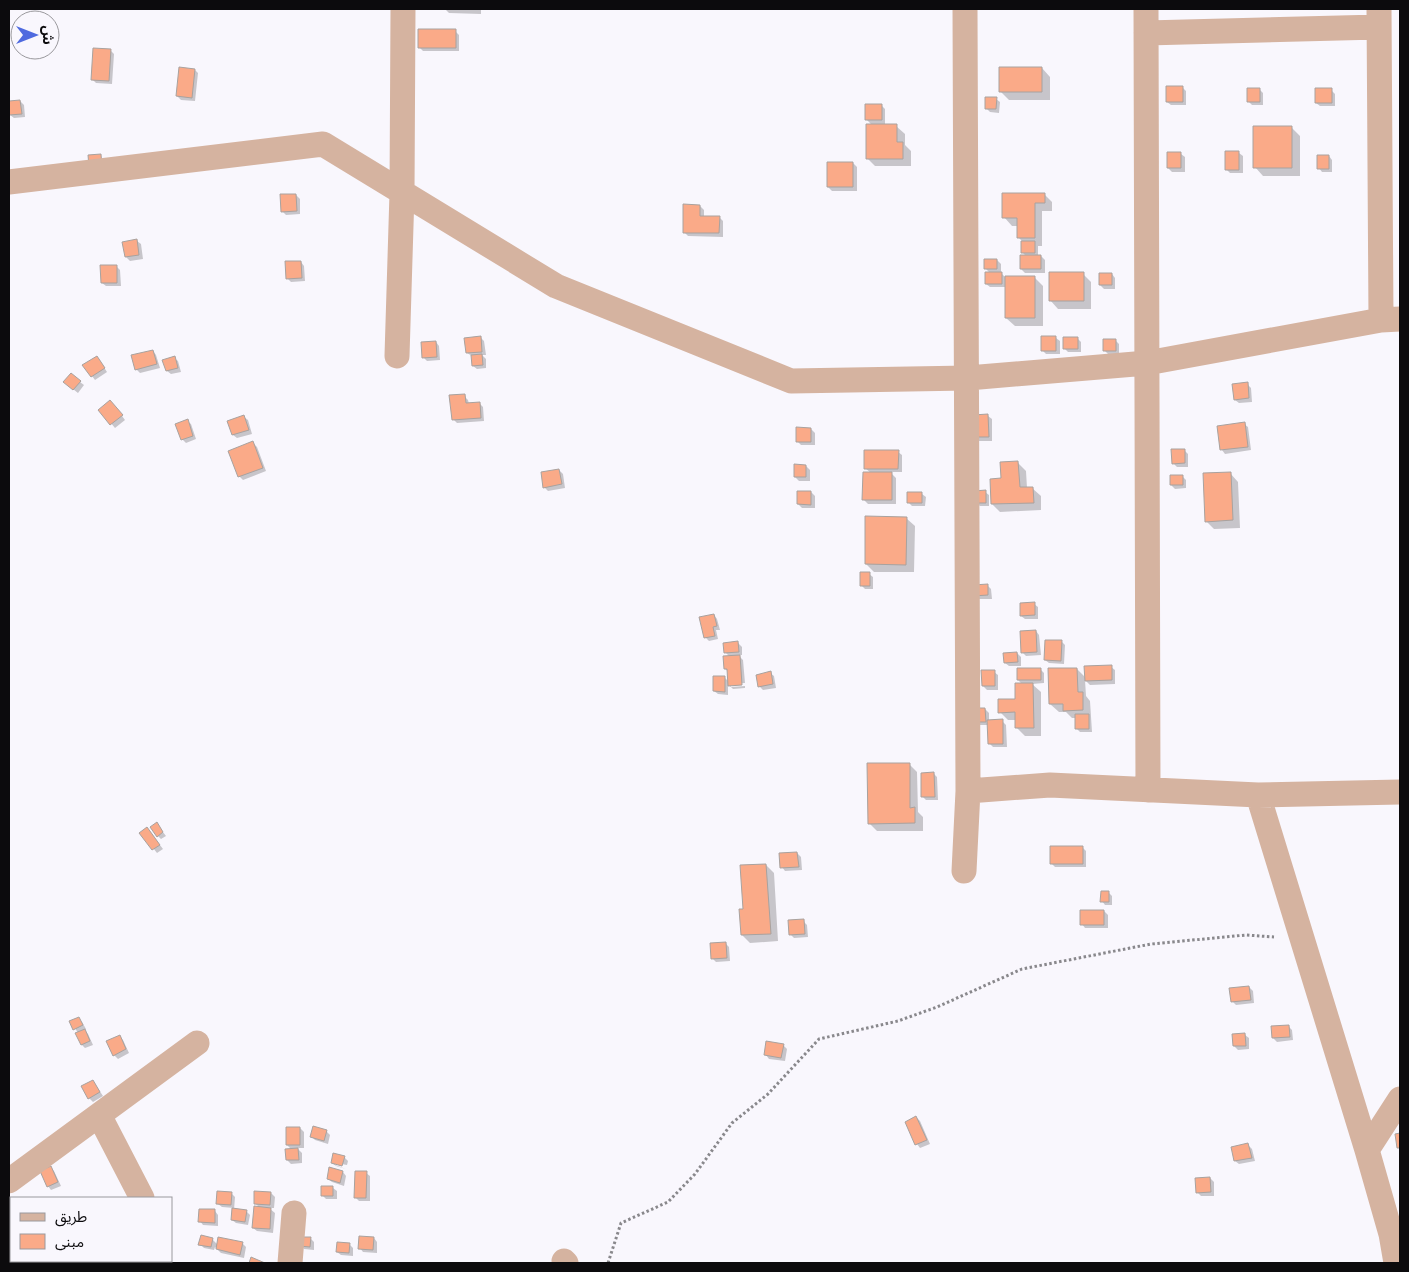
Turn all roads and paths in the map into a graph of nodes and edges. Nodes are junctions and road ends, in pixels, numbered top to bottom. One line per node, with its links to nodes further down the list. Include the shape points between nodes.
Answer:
1 (404, 9): 6 (street)
2 (965, 9): 10 (street)
3 (1379, 18): 4 (street); 7 (street)
4 (1146, 21): 9 (street)
5 (9, 182): 6 (street, via 323,144)
6 (402, 193): 8 (street); 10 (street, via 556,286 791,381)
7 (1390, 320): 9 (street)
8 (397, 356)
9 (1147, 363): 10 (street); 11 (street)
10 (968, 378): 12 (street)
11 (1148, 790): 12 (street, via 1050,785); 14 (street)
12 (968, 791): 15 (street)
13 (1400, 792): 14 (street)
14 (1258, 795): 16 (street)
15 (964, 871)
16 (1302, 939): 20 (street); 25 (path, via 1246,936 1151,944 1022,969 898,1021 819,1039 768,1094 732,1124 695,1174 668,1202 622,1223)
17 (198, 1043): 19 (street)
18 (1400, 1099): 20 (street)
19 (99, 1116): 21 (street); 22 (street)
20 (1367, 1150): 26 (street)
21 (9, 1181)
22 (141, 1197)
23 (294, 1213): 24 (street)
24 (290, 1263)
25 (608, 1263)
26 (1396, 1263)

